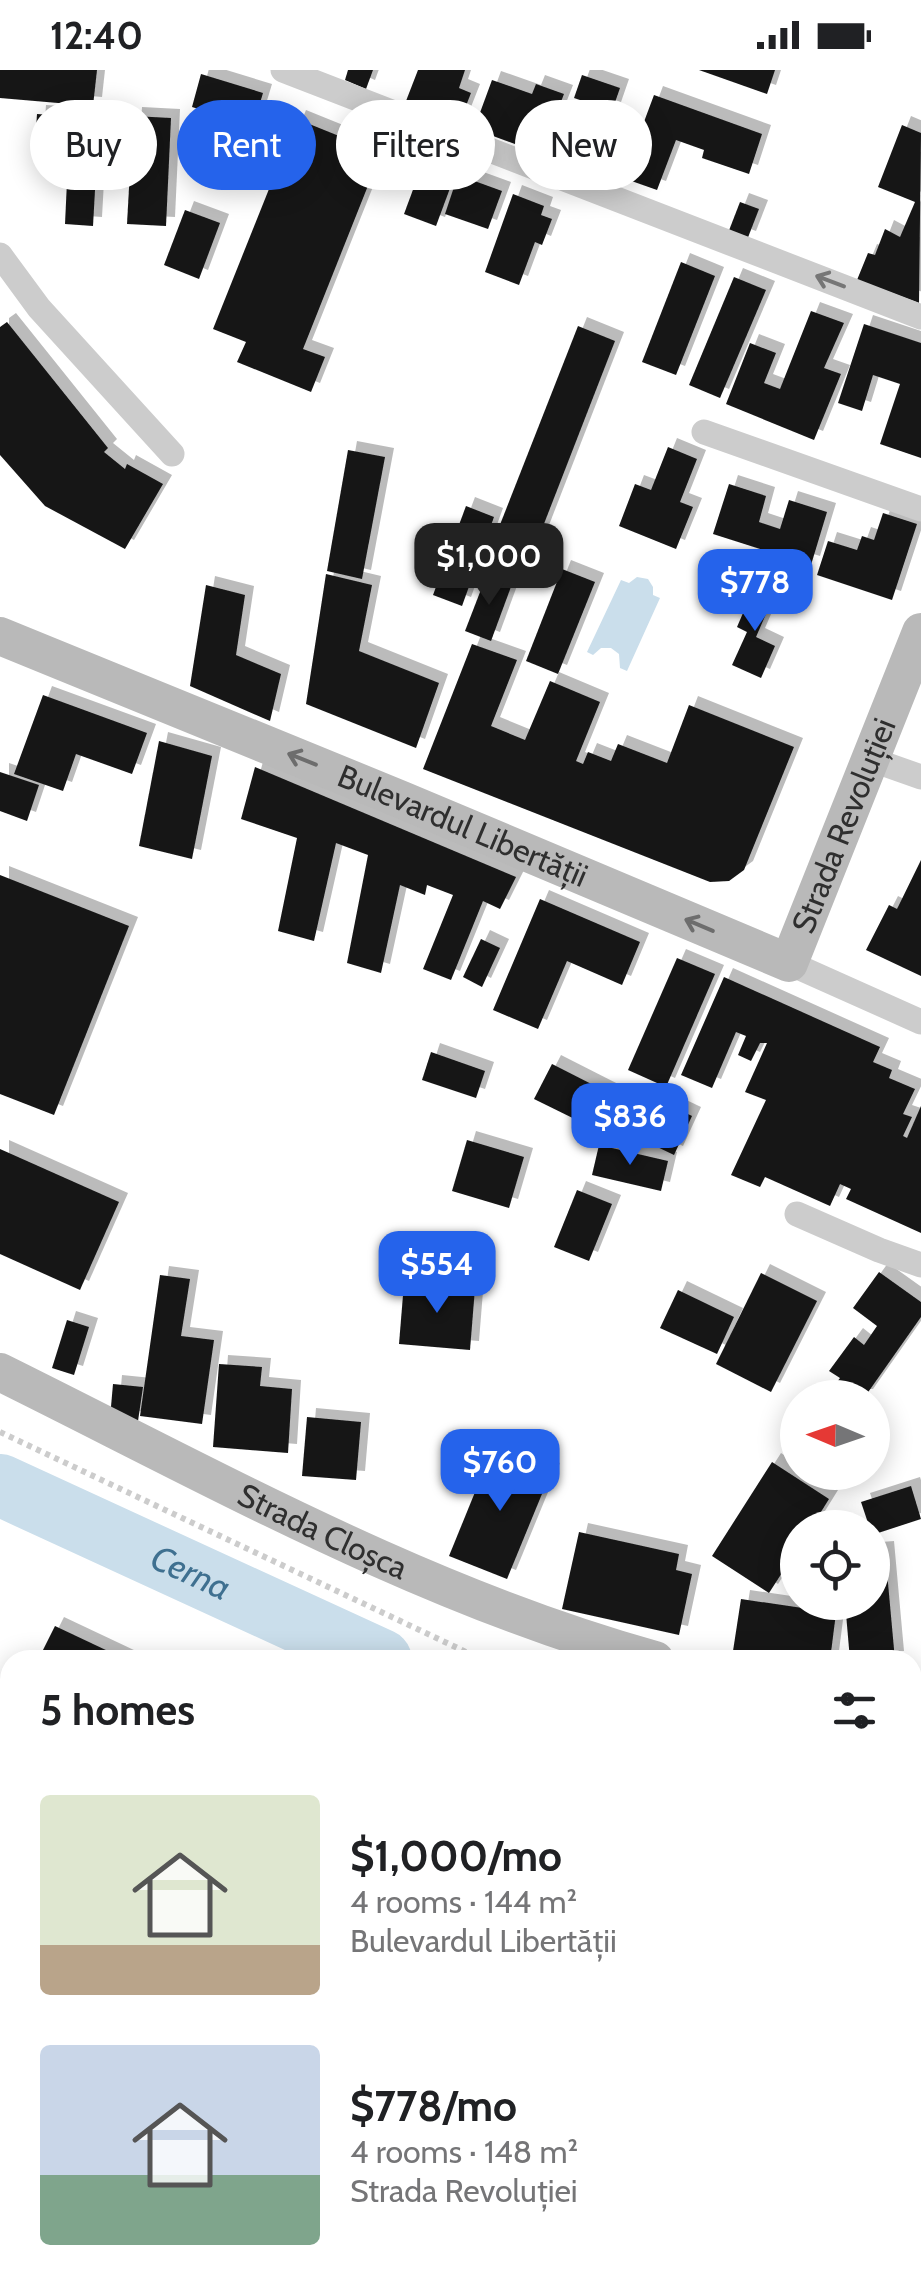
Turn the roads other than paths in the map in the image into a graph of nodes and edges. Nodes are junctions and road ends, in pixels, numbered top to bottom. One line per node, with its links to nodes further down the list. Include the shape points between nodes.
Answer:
1 (283, 70): 3 (street, one-way to 1)
2 (0, 255): 5 (street, via 39,308)
3 (921, 316)
4 (704, 432): 6 (street)
5 (172, 454)
6 (921, 510)
7 (921, 632): 9 (street, Strada Revoluției)
8 (0, 636): 11 (street, Bulevardul Libertății, one-way to 8)
9 (870, 759): 10 (street); 11 (street, Strada Revoluției)
10 (921, 776)
11 (789, 964): 12 (street, Bulevardul Libertății)
12 (921, 1022)
13 (797, 1214): 14 (street)
14 (921, 1265)
15 (0, 1372): 16 (street, Strada Cloșca, via 395,1567 497,1610)
16 (623, 1650)

